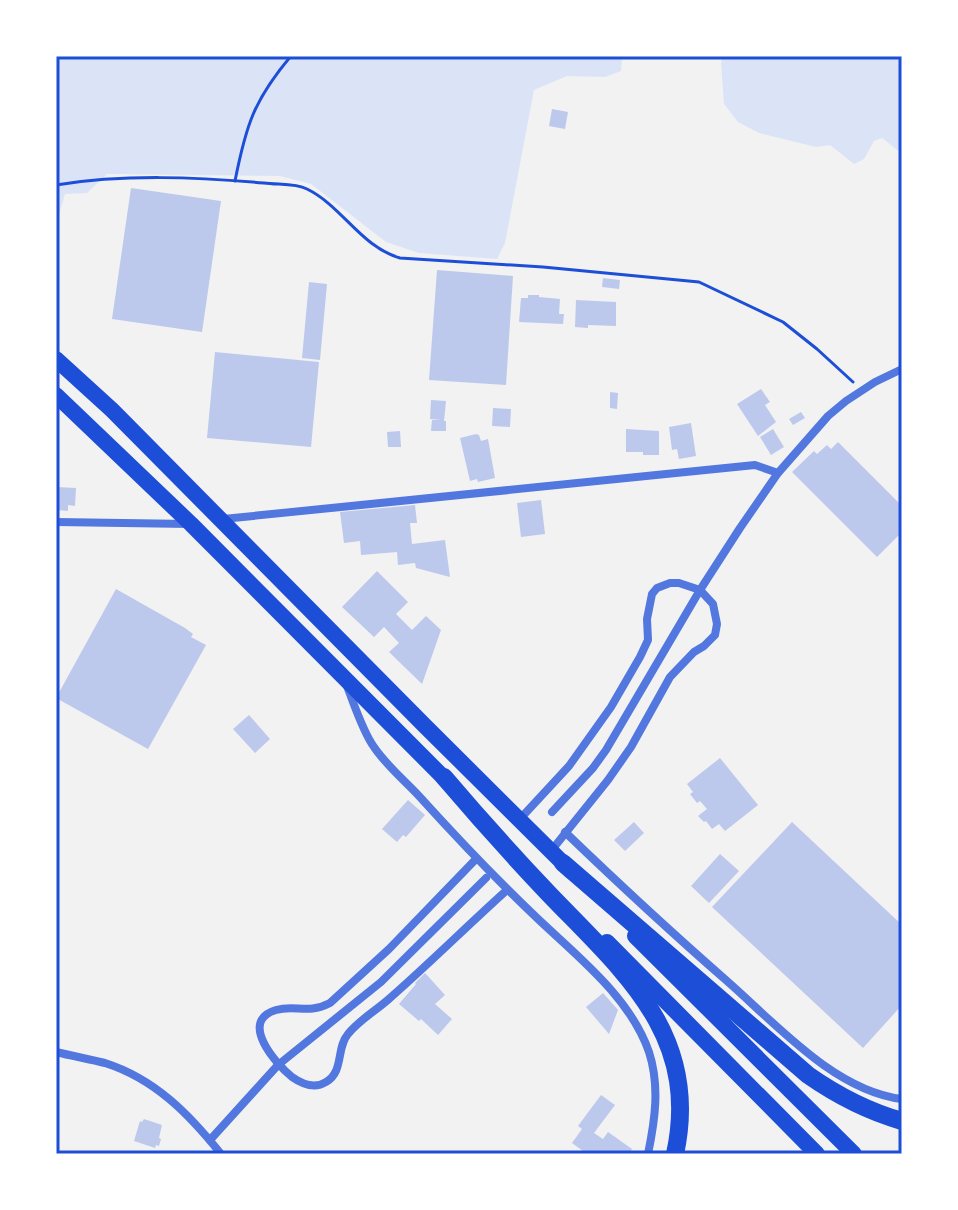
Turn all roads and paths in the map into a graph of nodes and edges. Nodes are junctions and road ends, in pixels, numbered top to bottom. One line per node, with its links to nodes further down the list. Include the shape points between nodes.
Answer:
1 (291, 56): 2 (path, via 249,120)
2 (235, 181): 3 (path, via 91,180); 6 (path, via 308,190 360,235 400,258 699,282 783,322)
3 (56, 185)
4 (56, 359): 9 (highway)
5 (902, 369): 6 (street)
6 (861, 391): 8 (street, via 828,416)
7 (56, 395): 11 (highway)
8 (778, 473): 9 (street, via 755,465); 12 (street)
9 (220, 520): 16 (highway)
10 (56, 522): 11 (street)
11 (191, 524): 13 (highway)
12 (700, 590): 15 (street, via 606,750); 16 (street, via 670,583 652,594 645,647 611,707 569,766); 17 (street, via 713,604 715,635 670,677 623,758)
13 (342, 674): 14 (highway); 19 (street, via 373,746)
14 (444, 777): 29 (highway, via 646,1002 667,1042 680,1085); 30 (highway)
15 (552, 812)
16 (519, 820): 18 (highway)
17 (565, 832): 18 (street); 24 (street, via 812,1057 852,1083)
18 (557, 857): 25 (highway, via 808,1075 856,1104); 31 (highway)
19 (476, 859): 21 (street); 23 (street, via 330,1003 318,1009 271,1011 262,1022 261,1037)
20 (486, 878): 23 (street, via 381,982)
21 (507, 890): 23 (street, via 345,1037 329,1081 308,1085); 28 (street, via 597,975 638,1028 654,1077 656,1103)
22 (56, 1052): 26 (street, via 105,1063 150,1084 172,1099)
23 (278, 1065): 26 (street)
24 (902, 1099)
25 (902, 1121)
26 (210, 1140): 27 (street)
27 (221, 1154)
28 (648, 1154)
29 (675, 1154)
30 (817, 1154)
31 (854, 1154)

